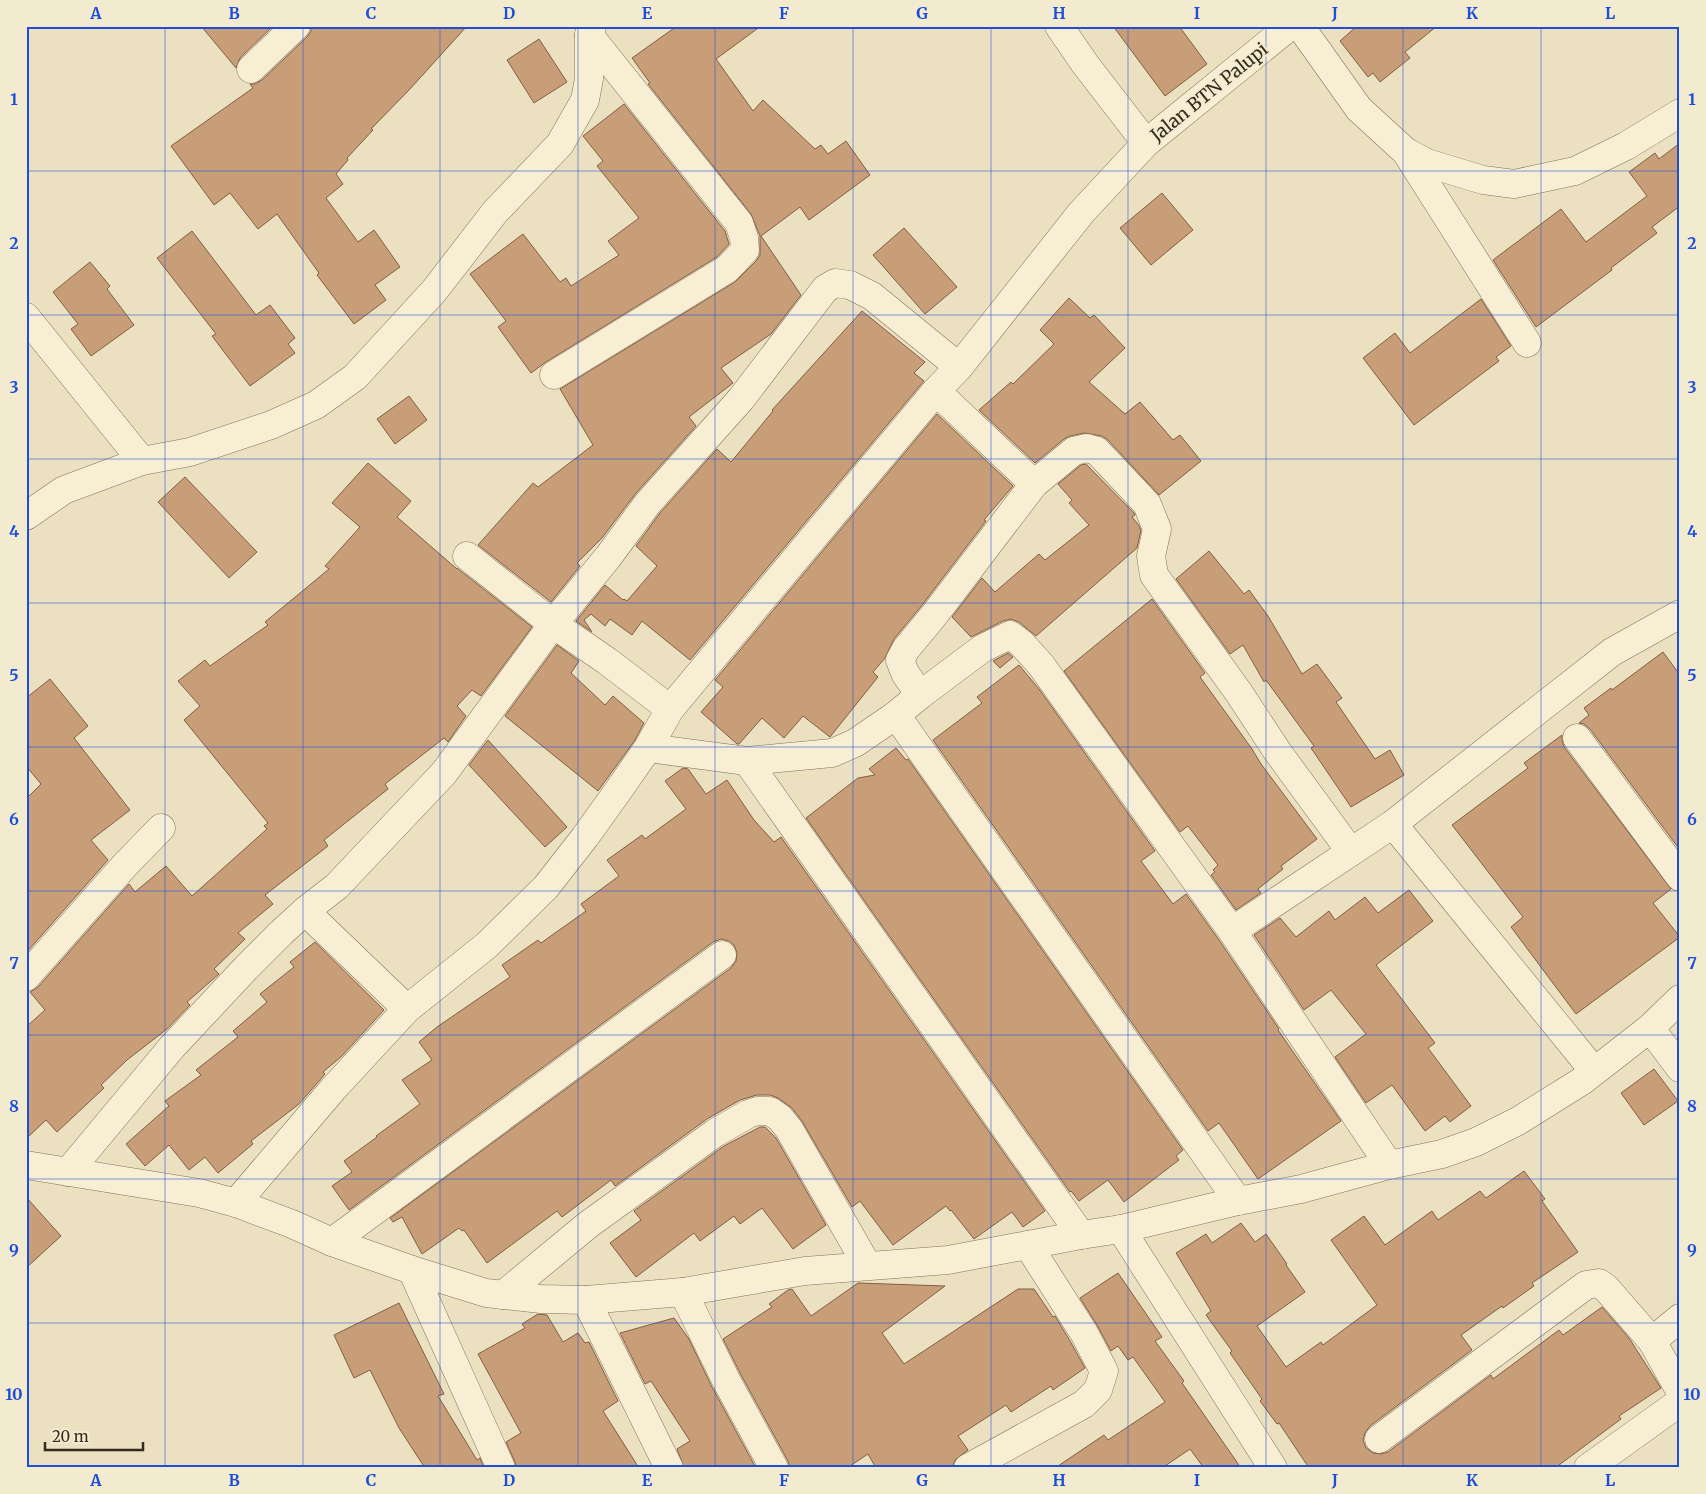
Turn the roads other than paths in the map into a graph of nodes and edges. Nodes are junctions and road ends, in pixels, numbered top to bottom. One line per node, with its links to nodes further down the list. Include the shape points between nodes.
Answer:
1 (296, 26): 6 (street)
2 (1060, 26): 8 (street, Jalan BTN Palupi)
3 (1290, 26): 8 (street, Jalan BTN Palupi)
4 (1300, 26): 9 (street, via 1359,109)
5 (590, 30): 13 (street, via 739,223 745,250 727,269); 15 (street, via 586,100 560,144 495,212 434,291 355,377 316,405 271,425 190,452)
6 (251, 69)
7 (1680, 113): 9 (street, via 1626,146 1575,171 1514,184 1454,173)
8 (1146, 143): 12 (street, via 1081,213)
9 (1406, 152): 11 (street)
10 (26, 318): 15 (street)
11 (1527, 343)
12 (959, 367): 14 (street); 20 (street, via 872,296 850,285 835,283 825,289 741,399 648,503)
13 (554, 375)
14 (936, 391): 16 (street); 22 (street)
15 (142, 460): 17 (street, via 64,490)
16 (1034, 484): 21 (street, via 900,660); 29 (street, via 1074,451 1087,448 1098,451 1147,504 1157,529 1151,556 1154,575)
17 (26, 516)
18 (467, 556): 20 (street)
19 (1680, 614): 27 (street, via 1612,652)
20 (553, 624): 22 (street); 31 (street, via 444,774 337,886)
21 (920, 695): 23 (street); 32 (street, via 983,648 1010,635 1021,643 1041,665)
22 (670, 709): 25 (street)
23 (896, 715): 26 (street, via 855,743 832,753); 43 (street)
24 (1577, 738): 30 (street)
25 (648, 748): 26 (street); 36 (street, via 546,886 487,945)
26 (747, 761): 46 (street)
27 (1393, 824): 29 (street); 39 (street)
28 (161, 828): 34 (street)
29 (1351, 852): 32 (street)
30 (1680, 877)
31 (305, 911): 36 (street); 42 (street, via 172,1047)
32 (1232, 931): 41 (street)
33 (722, 955): 47 (street)
34 (26, 977)
35 (1680, 999): 37 (street)
36 (407, 1009): 44 (street)
37 (1650, 1028): 38 (street); 39 (street)
38 (1680, 1068)
39 (1594, 1071): 41 (street, via 1558,1097 1476,1142 1442,1154)
40 (26, 1165): 42 (street)
41 (1389, 1166): 43 (street, via 1301,1189)
42 (68, 1172): 44 (street, via 199,1193)
43 (1238, 1201): 45 (street)
44 (236, 1203): 47 (street)
45 (1121, 1229): 46 (street); 63 (street)
46 (1081, 1235): 48 (street)
47 (332, 1242): 50 (street)
48 (1028, 1245): 49 (street, via 948,1260); 62 (street, via 1084,1333 1104,1371 1098,1390 1084,1404)
49 (867, 1266): 51 (street, via 805,1271); 52 (street, via 789,1129 770,1111 756,1111 715,1133 589,1224)
50 (412, 1270): 52 (street, via 475,1290); 59 (street)
51 (683, 1292): 53 (street); 61 (street)
52 (503, 1295): 53 (street)
53 (586, 1300): 60 (street)
54 (1680, 1318): 55 (street)
55 (1652, 1341): 56 (street); 58 (street, via 1606,1288 1599,1283 1586,1285)
56 (1680, 1391)
57 (1680, 1402): 64 (street)
58 (1378, 1439)
59 (501, 1468)
60 (669, 1468)
61 (774, 1468)
62 (968, 1468)
63 (1273, 1468)
64 (1588, 1468)

